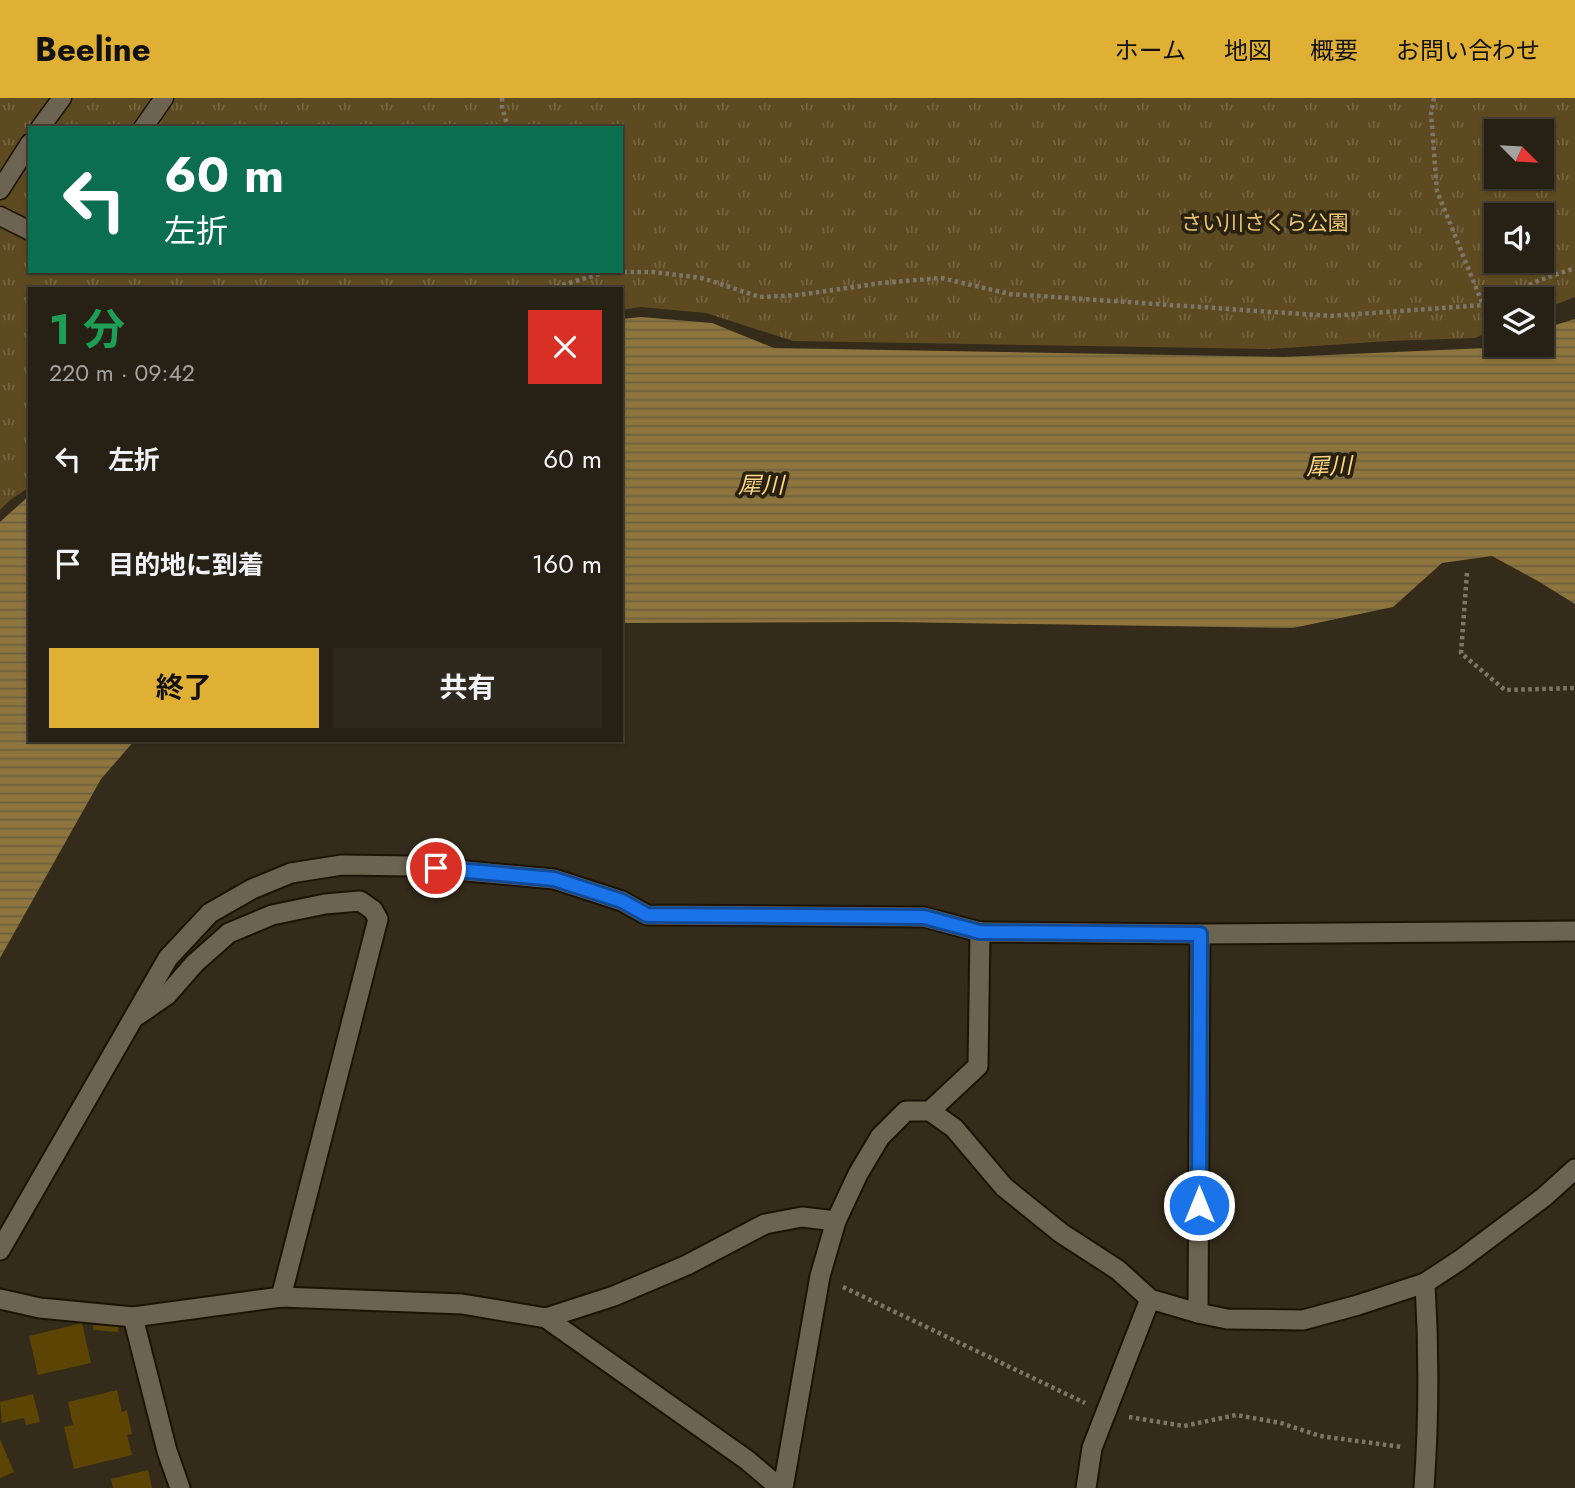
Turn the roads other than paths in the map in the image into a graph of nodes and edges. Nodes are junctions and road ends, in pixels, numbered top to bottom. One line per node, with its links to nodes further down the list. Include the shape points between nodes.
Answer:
1 (62, 98): 3 (lane)
2 (164, 98): 4 (lane)
3 (41, 126)
4 (144, 126)
5 (28, 147): 6 (lane)
6 (0, 190)
7 (0, 216): 8 (lane)
8 (28, 230)
9 (1575, 931): 11 (street)
10 (980, 932): 11 (street); 12 (street, via 924,917 647,915 622,901 554,879 412,866 342,865 292,873 210,913 169,958); 13 (street, via 978,1066)
11 (1200, 934): 21 (street)
12 (132, 1020): 16 (street); 18 (street, via 167,995 229,933 272,915 326,904 360,901 373,909 378,919)
13 (930, 1111): 15 (street, via 906,1111 880,1137); 19 (street, via 954,1128 1004,1188)
14 (1575, 1169): 17 (street, via 1544,1197)
15 (836, 1221): 23 (street, via 802,1217 765,1224 687,1265); 25 (street, via 820,1276)
16 (0, 1250)
17 (1425, 1283): 21 (street, via 1303,1320 1227,1319); 27 (street)
18 (282, 1297): 22 (street); 23 (street, via 463,1304)
19 (1150, 1298): 21 (street); 26 (street, via 1092,1448)
20 (0, 1299): 22 (street, via 40,1308)
21 (1198, 1313)
22 (133, 1317): 24 (street)
23 (546, 1318): 25 (street)
24 (180, 1488)
25 (781, 1488)
26 (1086, 1488)
27 (1424, 1488)

